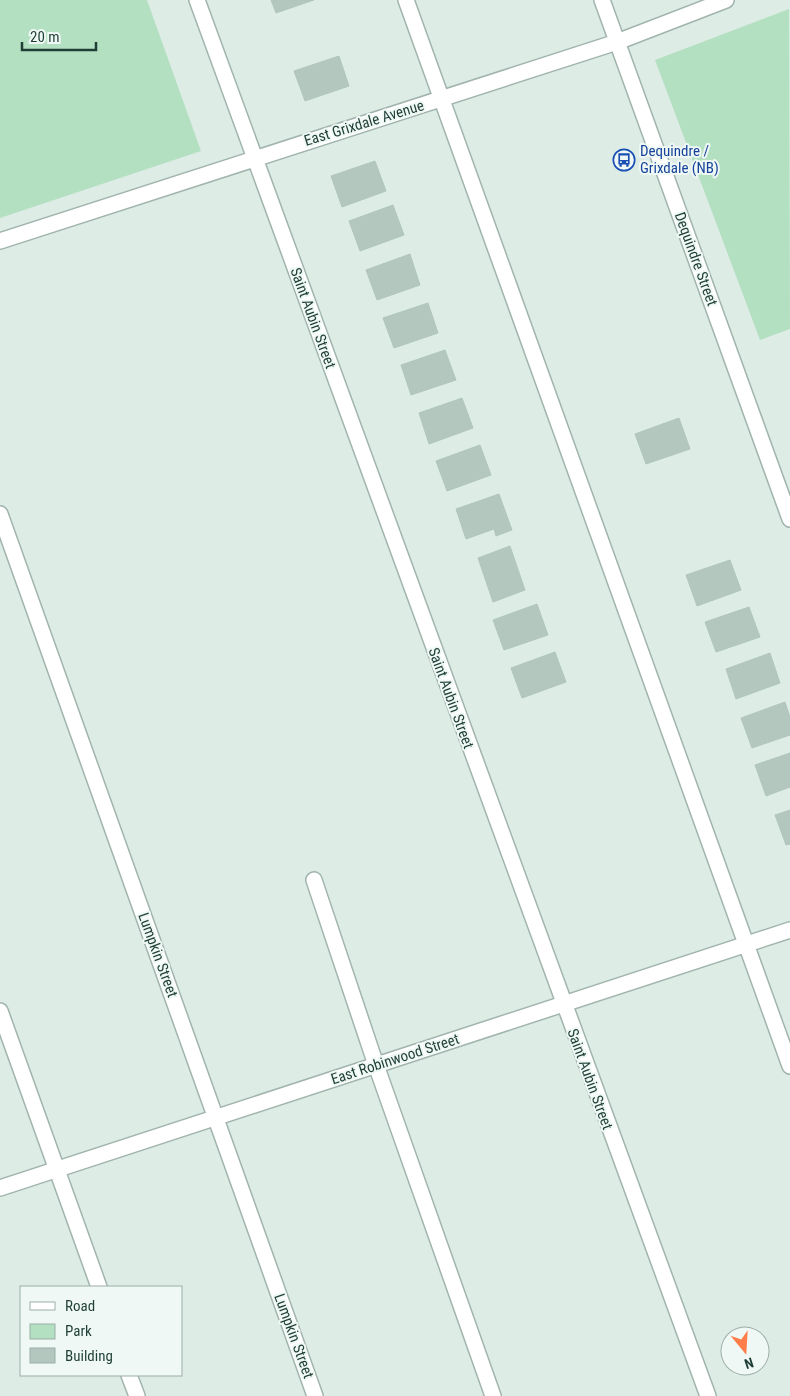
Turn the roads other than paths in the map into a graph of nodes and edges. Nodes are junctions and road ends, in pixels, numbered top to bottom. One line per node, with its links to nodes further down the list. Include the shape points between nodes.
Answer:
1 (198, 0): 7 (street, Saint Aubin Street)
2 (406, 0): 6 (street)
3 (602, 0): 5 (street, Dequindre Street)
4 (726, 0): 5 (street, East Grixdale Avenue)
5 (617, 42): 6 (street, East Grixdale Avenue); 10 (street, Dequindre Street)
6 (442, 99): 7 (street, East Grixdale Avenue); 13 (street)
7 (255, 158): 8 (street, East Grixdale Avenue); 14 (street, Saint Aubin Street)
8 (0, 241)
9 (0, 514): 18 (street, Lumpkin Street)
10 (790, 519)
11 (314, 880): 16 (street)
12 (790, 930): 13 (street, East Robinwood Street)
13 (746, 945): 14 (street, East Robinwood Street); 17 (street)
14 (562, 1004): 16 (street, East Robinwood Street); 26 (street, Saint Aubin Street)
15 (0, 1011): 19 (street)
16 (376, 1065): 18 (street, East Robinwood Street); 25 (street)
17 (790, 1066)
18 (216, 1118): 19 (street, East Robinwood Street); 24 (street, Lumpkin Street)
19 (57, 1169): 20 (street, East Robinwood Street); 21 (street)
20 (0, 1188)
21 (99, 1286)
22 (129, 1376): 23 (street)
23 (137, 1396)
24 (315, 1396)
25 (493, 1396)
26 (708, 1396)

